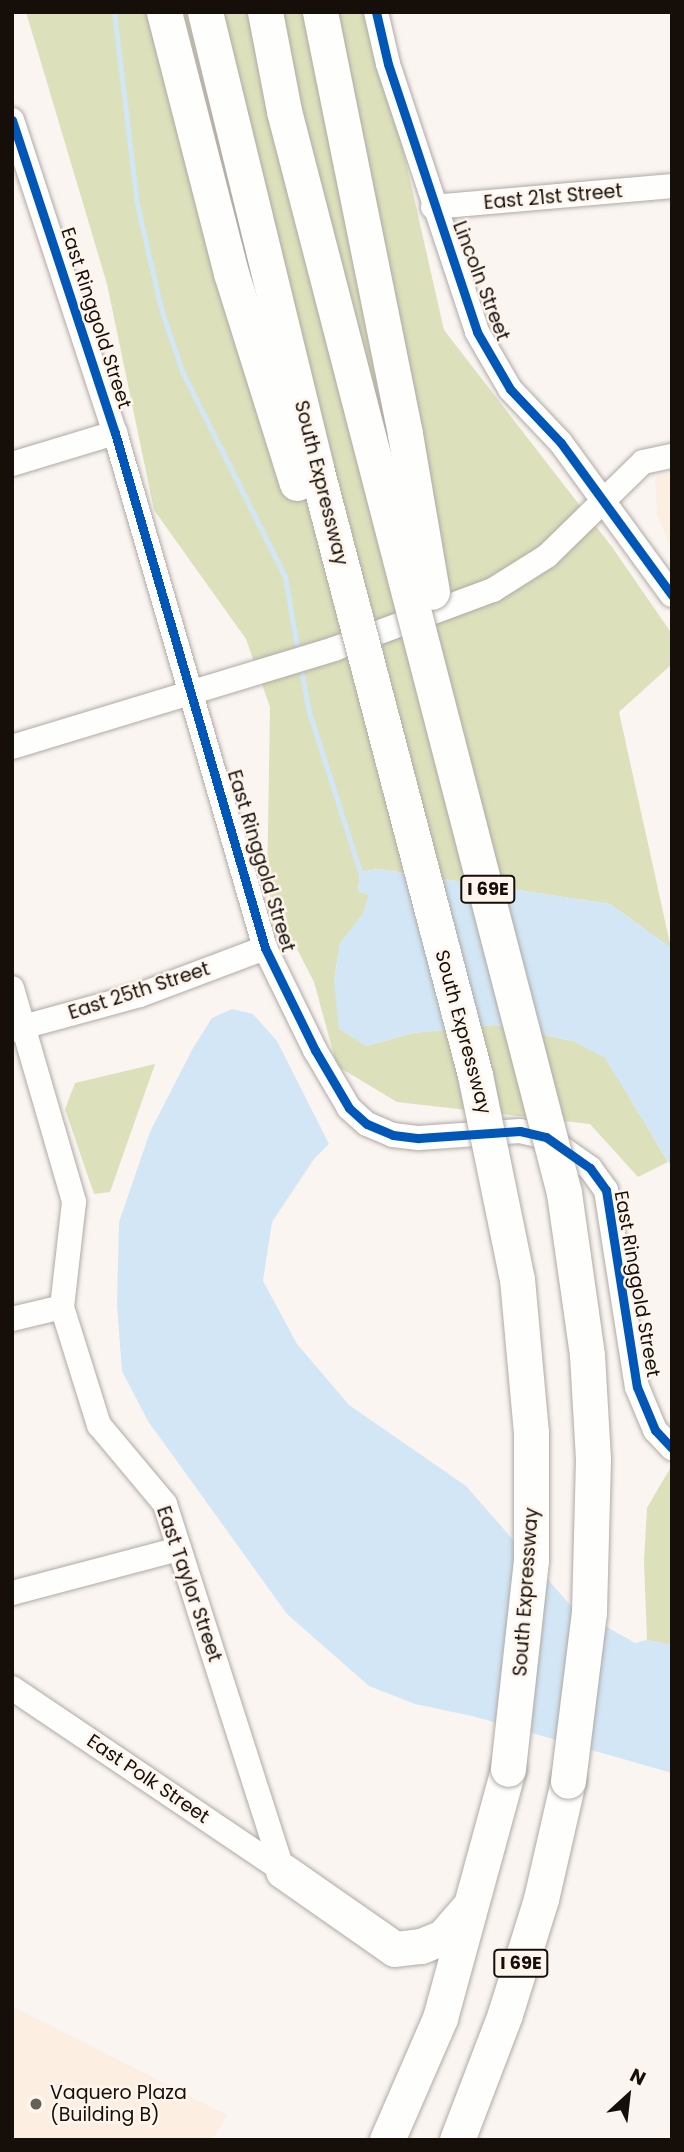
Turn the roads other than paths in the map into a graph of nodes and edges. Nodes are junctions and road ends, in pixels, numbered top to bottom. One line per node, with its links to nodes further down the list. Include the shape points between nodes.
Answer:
1 (164, 12): 18 (highway, bridge, via 231,273)
2 (205, 12): 18 (highway, South Expressway, bridge, via 316,468)
3 (265, 12): 17 (highway, I 69E, bridge, via 284,111)
4 (320, 12): 17 (highway, bridge, via 405,434)
5 (376, 12): 9 (street, Lincoln Street)
6 (12, 120): 7 (street, East Ringgold Street)
7 (21, 177): 10 (street, East Ringgold Street)
8 (672, 186): 9 (street, East 21st Street)
9 (433, 207): 13 (street, Lincoln Street, via 477,332 510,389)
10 (115, 433): 12 (street); 15 (street, East Ringgold Street)
11 (672, 456): 13 (street, via 643,462)
12 (12, 464)
13 (605, 499): 14 (street, Lincoln Street); 15 (street, via 547,556 493,590 334,649)
14 (672, 595)
15 (193, 694): 16 (street); 19 (street, East Ringgold Street)
16 (12, 747)
17 (470, 816): 31 (highway, I 69E, bridge, via 564,1193 587,1355 593,1459 591,1574 568,1782 541,1899)
18 (426, 890): 29 (highway, South Expressway, bridge, via 492,1145 517,1279 526,1361 531,1560 508,1769)
19 (265, 948): 21 (street, East 25th Street, via 140,995); 24 (street, East Ringgold Street, via 332,1083 367,1124 393,1135 419,1138 520,1131 546,1138 590,1168 606,1190 637,1387 655,1430)
20 (12, 988): 21 (street, East Taylor Street)
21 (18, 1028): 22 (street, East Taylor Street, via 74,1202)
22 (62, 1307): 23 (street); 25 (street, East Taylor Street, via 99,1425 165,1504)
23 (12, 1319)
24 (672, 1448)
25 (179, 1549): 26 (street); 28 (street, East Taylor Street)
26 (12, 1593)
27 (12, 1688): 28 (street, East Polk Street)
28 (283, 1871): 29 (highway, via 395,1949 443,1937)
29 (475, 1900): 30 (highway, South Expressway, via 440,2018)
30 (387, 2140)
31 (457, 2140)

